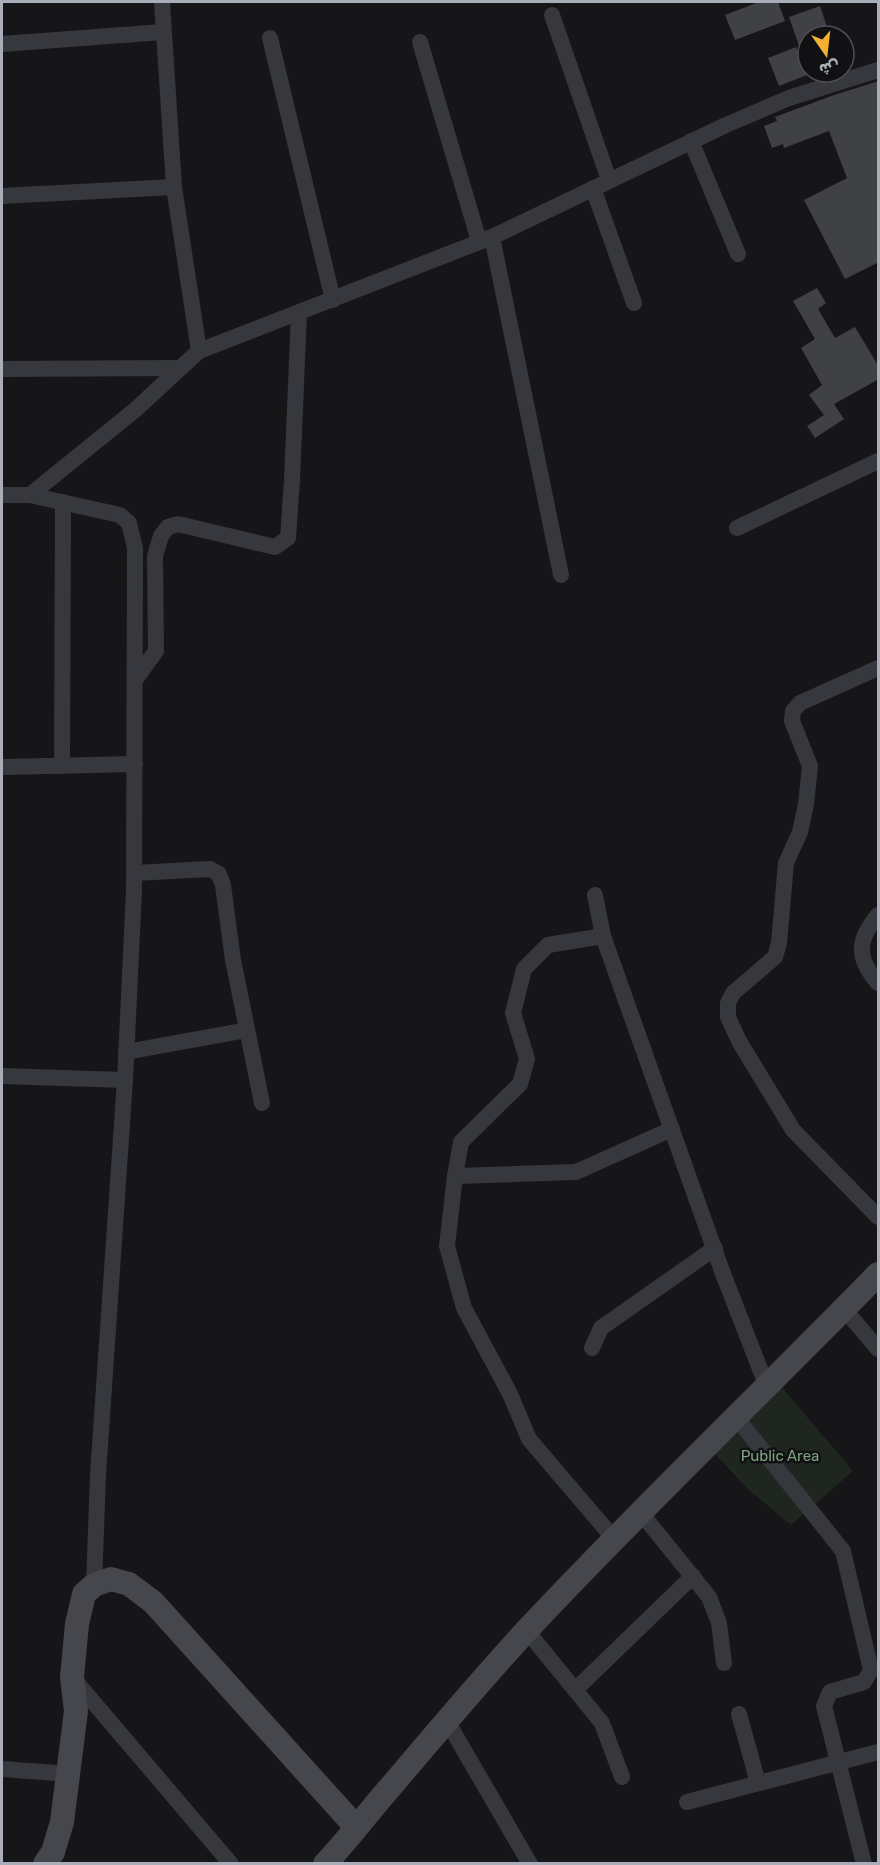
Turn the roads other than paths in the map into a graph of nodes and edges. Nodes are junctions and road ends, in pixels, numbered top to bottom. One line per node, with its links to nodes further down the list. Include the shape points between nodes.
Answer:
1 (162, 2): 3 (street)
2 (552, 15): 9 (street)
3 (163, 32): 6 (street); 10 (street)
4 (270, 38): 15 (street)
5 (420, 42): 13 (street)
6 (2, 44)
7 (879, 70): 8 (street, via 789,98)
8 (691, 141): 9 (street); 14 (street)
9 (609, 180): 11 (street)
10 (174, 187): 12 (street); 18 (street)
11 (593, 188): 13 (street); 16 (street)
12 (2, 196)
13 (486, 239): 15 (street); 26 (street)
14 (738, 254)
15 (333, 300): 17 (street)
16 (634, 303)
17 (299, 313): 18 (street); 28 (street, via 288,538 275,547 178,524 168,527 161,536 156,556 156,651)
18 (200, 351): 19 (street)
19 (180, 368): 20 (street); 23 (street)
20 (2, 369)
21 (879, 461): 25 (street)
22 (2, 495): 23 (street)
23 (30, 495): 24 (street)
24 (63, 502): 28 (street, via 120,515 129,523 135,548); 30 (street)
25 (737, 528)
26 (561, 575)
27 (879, 668): 44 (street, via 800,703 794,711 792,721 810,766 800,832 786,863 779,943 775,957 733,993 728,1017 793,1130)
28 (135, 680): 29 (street)
29 (135, 764): 30 (street); 32 (street)
30 (62, 766): 31 (street)
31 (2, 767)
32 (135, 873): 37 (street, via 210,870 219,874); 38 (street)
33 (595, 895): 35 (street)
34 (879, 915): 36 (street, via 868,927 861,947 866,969)
35 (603, 936): 42 (street); 43 (street, via 548,945 524,969 513,1013 527,1059 520,1084 460,1142)
36 (879, 983)
37 (247, 1030): 38 (street); 41 (street)
38 (126, 1052): 40 (street)
39 (2, 1076): 40 (street)
40 (125, 1080): 55 (street)
41 (262, 1103)
42 (672, 1129): 43 (street, via 576,1172); 45 (street)
43 (455, 1176): 53 (street, via 447,1246 464,1308 529,1439)
44 (879, 1216)
45 (714, 1248): 48 (street, via 601,1329); 50 (street)
46 (879, 1274): 47 (street)
47 (844, 1309): 49 (street); 50 (street)
48 (592, 1348)
49 (879, 1349)
50 (767, 1387): 51 (street)
51 (736, 1418): 52 (street); 63 (street, via 843,1551 871,1670 864,1682 830,1692 824,1706)
52 (641, 1513): 53 (street); 54 (street)
53 (615, 1540): 56 (street)
54 (693, 1576): 57 (street, via 709,1597 719,1623); 59 (street)
55 (94, 1585): 58 (street, via 84,1594); 69 (street, via 111,1580 129,1584 153,1602)
56 (527, 1631): 59 (street); 61 (street)
57 (724, 1663)
58 (72, 1677): 65 (street, via 76,1711); 72 (street)
59 (575, 1690): 66 (street, via 602,1723)
60 (739, 1714): 67 (street)
61 (447, 1721): 69 (street); 74 (street)
62 (879, 1752): 63 (street)
63 (838, 1761): 67 (street); 70 (street)
64 (2, 1769): 65 (street)
65 (69, 1774): 71 (street, via 62,1822 53,1852)
66 (622, 1777)
67 (758, 1783): 68 (street)
68 (687, 1802)
69 (356, 1827): 73 (street)
70 (869, 1859)
71 (45, 1863)
72 (231, 1863)
73 (325, 1863)
74 (530, 1863)

